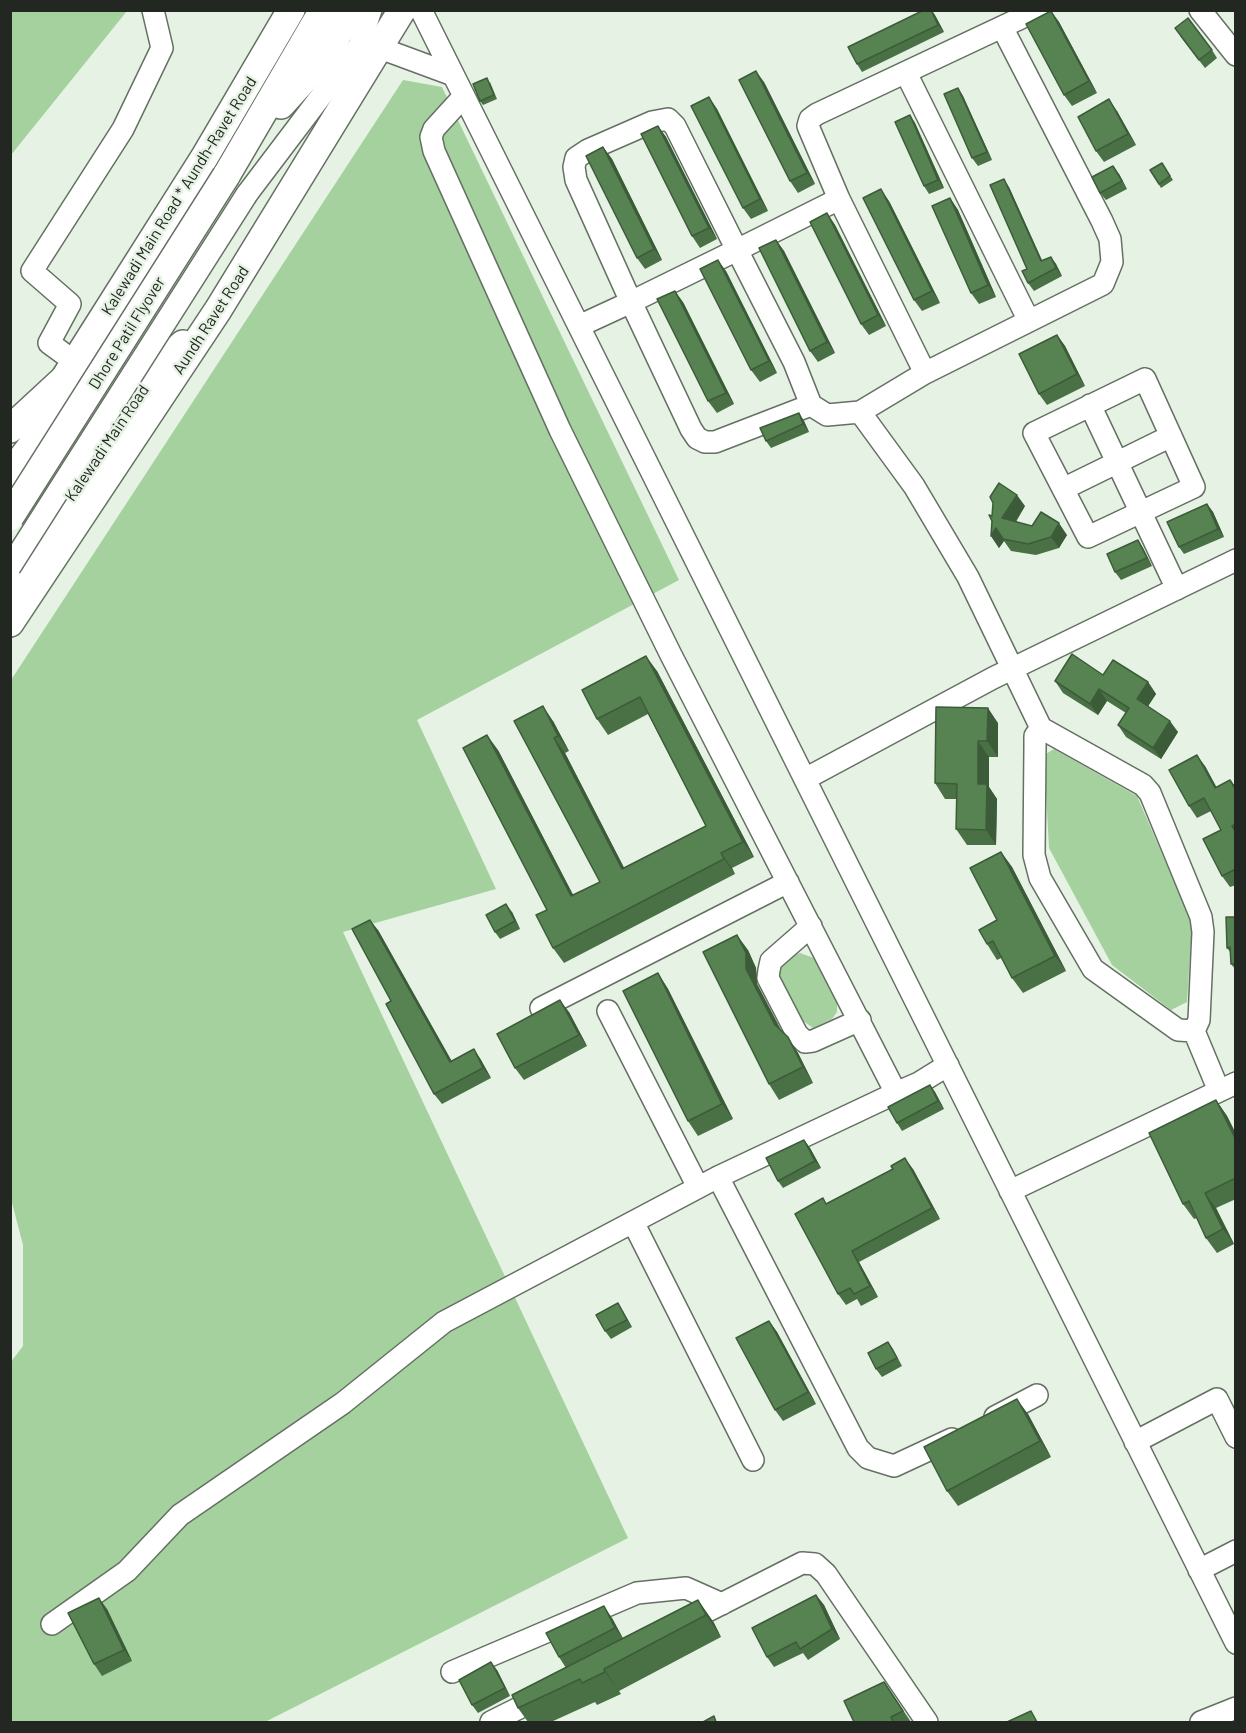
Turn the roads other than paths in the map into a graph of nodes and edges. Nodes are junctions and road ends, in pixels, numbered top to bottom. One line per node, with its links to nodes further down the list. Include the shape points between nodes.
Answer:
1 (153, 10): 26 (street, via 162,48 123,129 32,271 70,304 49,343)
2 (291, 10): 18 (main road, Kalewadi Main Road * Aundh-Ravet Road)
3 (323, 10): 14 (main road)
4 (351, 10): 19 (main road, via 327,54)
5 (371, 10): 12 (street)
6 (395, 10): 12 (street)
7 (402, 10): 12 (main road, Aundh Ravet Road)
8 (421, 10): 16 (street)
9 (1038, 10): 11 (street)
10 (1200, 10): 13 (street)
11 (1002, 27): 15 (street); 24 (street, via 1110,239 1112,262 1103,284)
12 (370, 47): 16 (street); 23 (main road, Aundh Ravet Road); 41 (street, bridge, via 247,194)
13 (1236, 55)
14 (294, 61): 18 (main road); 19 (main road)
15 (906, 73): 20 (street, via 810,119 808,126); 24 (street)
16 (453, 75): 17 (street)
17 (464, 96): 25 (street); 48 (street, via 434,129 434,151 560,430)
18 (218, 135): 26 (main road, Kalewadi Main Road * Aundh-Ravet Road)
19 (242, 149): 38 (main road, Dhore Patil Flyover, bridge)
20 (839, 199): 21 (street); 27 (street)
21 (737, 250): 22 (street); 22 (street, via 668,119 588,150 576,158 576,180); 28 (street, via 794,362)
22 (631, 302): 25 (street); 28 (street, via 697,438 715,442)
23 (218, 310): 39 (main road, Kalewadi Main Road, via 155,370); 44 (main road, Aundh Ravet Road)
24 (1029, 321): 27 (street)
25 (579, 326): 47 (street)
26 (70, 371): 31 (main road); 34 (main road, via 67,399)
27 (925, 374): 30 (street)
28 (811, 405): 30 (street, via 827,415)
29 (1090, 405): 32 (street, via 1145,379); 33 (street); 35 (street, via 1034,433)
30 (860, 412): 45 (street, via 914,486 962,567)
31 (10, 429)
32 (1171, 436): 33 (street); 37 (street, via 1194,487)
33 (1117, 462): 35 (street); 37 (street)
34 (10, 474)
35 (1063, 489): 37 (street, via 1088,537)
36 (10, 504): 39 (main road)
37 (1141, 513): 43 (street)
38 (10, 517)
39 (54, 523): 42 (main road, Kalewadi Main Road)
40 (1236, 560): 43 (street)
41 (10, 567)
42 (10, 588)
43 (1177, 589): 45 (street)
44 (10, 623)
45 (1012, 670): 46 (street); 47 (street)
46 (1041, 728): 53 (street, via 1143,785 1150,793 1201,917 1199,1020); 53 (street, via 1035,736 1034,855 1040,878 1093,969 1178,1030)
47 (805, 779): 54 (street)
48 (788, 882): 49 (street); 50 (street)
49 (811, 926): 52 (street); 52 (street, via 771,961 769,970 768,978 797,1034 805,1042 813,1041)
50 (541, 1008)
51 (608, 1011): 58 (street)
52 (860, 1020): 56 (street)
53 (1194, 1031): 55 (street)
54 (948, 1065): 56 (street); 59 (street)
55 (1228, 1087): 59 (street)
56 (896, 1093): 57 (street)
57 (718, 1177): 58 (street); 61 (street, via 858,1448 867,1458 894,1466)
58 (698, 1187): 60 (street)
59 (1010, 1191): 64 (street)
60 (633, 1222): 65 (street); 69 (street, via 444,1322 343,1403 180,1515 127,1571)
61 (1037, 1395)
62 (1229, 1406): 63 (street); 64 (street, via 1217,1399)
63 (1236, 1437)
64 (1135, 1442): 67 (street)
65 (753, 1460)
66 (1236, 1551): 67 (street)
67 (1199, 1570): 71 (street)
68 (722, 1604): 70 (street); 72 (street, via 686,1588 637,1593); 76 (street, via 802,1563 815,1564 826,1574)
69 (52, 1624)
70 (659, 1636)
71 (1236, 1643)
72 (452, 1672)
73 (565, 1685): 75 (street)
74 (1236, 1708): 77 (street)
75 (492, 1722)
76 (927, 1722)
77 (1201, 1722)

